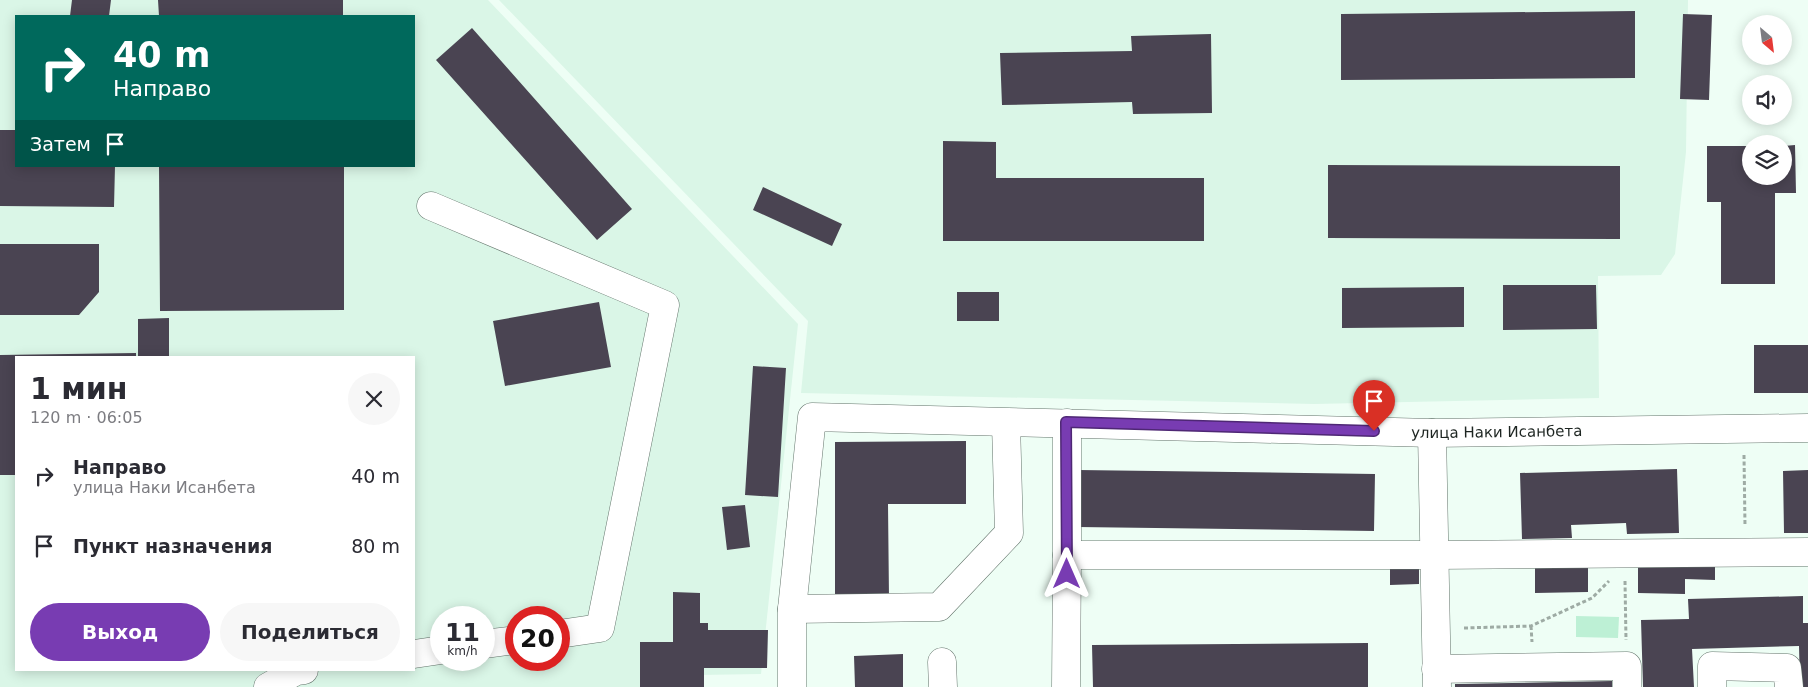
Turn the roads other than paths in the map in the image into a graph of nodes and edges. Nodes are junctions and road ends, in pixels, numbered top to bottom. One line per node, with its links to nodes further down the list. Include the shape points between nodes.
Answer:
1 (431, 206): 10 (street, via 665,305 600,628)
2 (1066, 422): 3 (street, улица Наки Исанбета); 5 (street, улица Наки Исанбета); 7 (street)
3 (1006, 423): 9 (street, via 1009,533 939,606); 9 (street, улица Наки Исанбета, via 812,417)
4 (1808, 428): 5 (street, улица Наки Исанбета)
5 (1432, 433): 8 (street)
6 (1808, 552): 8 (street, via 1624,559)
7 (1067, 555): 8 (street); 18 (street)
8 (1434, 555): 15 (street)
9 (792, 609): 17 (street)
10 (570, 632)
11 (430, 652): 12 (street)
12 (415, 654)
13 (296, 671): 16 (street)
14 (1627, 676): 15 (street)
15 (1437, 678)
16 (268, 687)
17 (792, 687)
18 (1066, 687)
19 (1712, 687): 20 (street, via 1712,666 1787,668)
20 (1789, 687)

